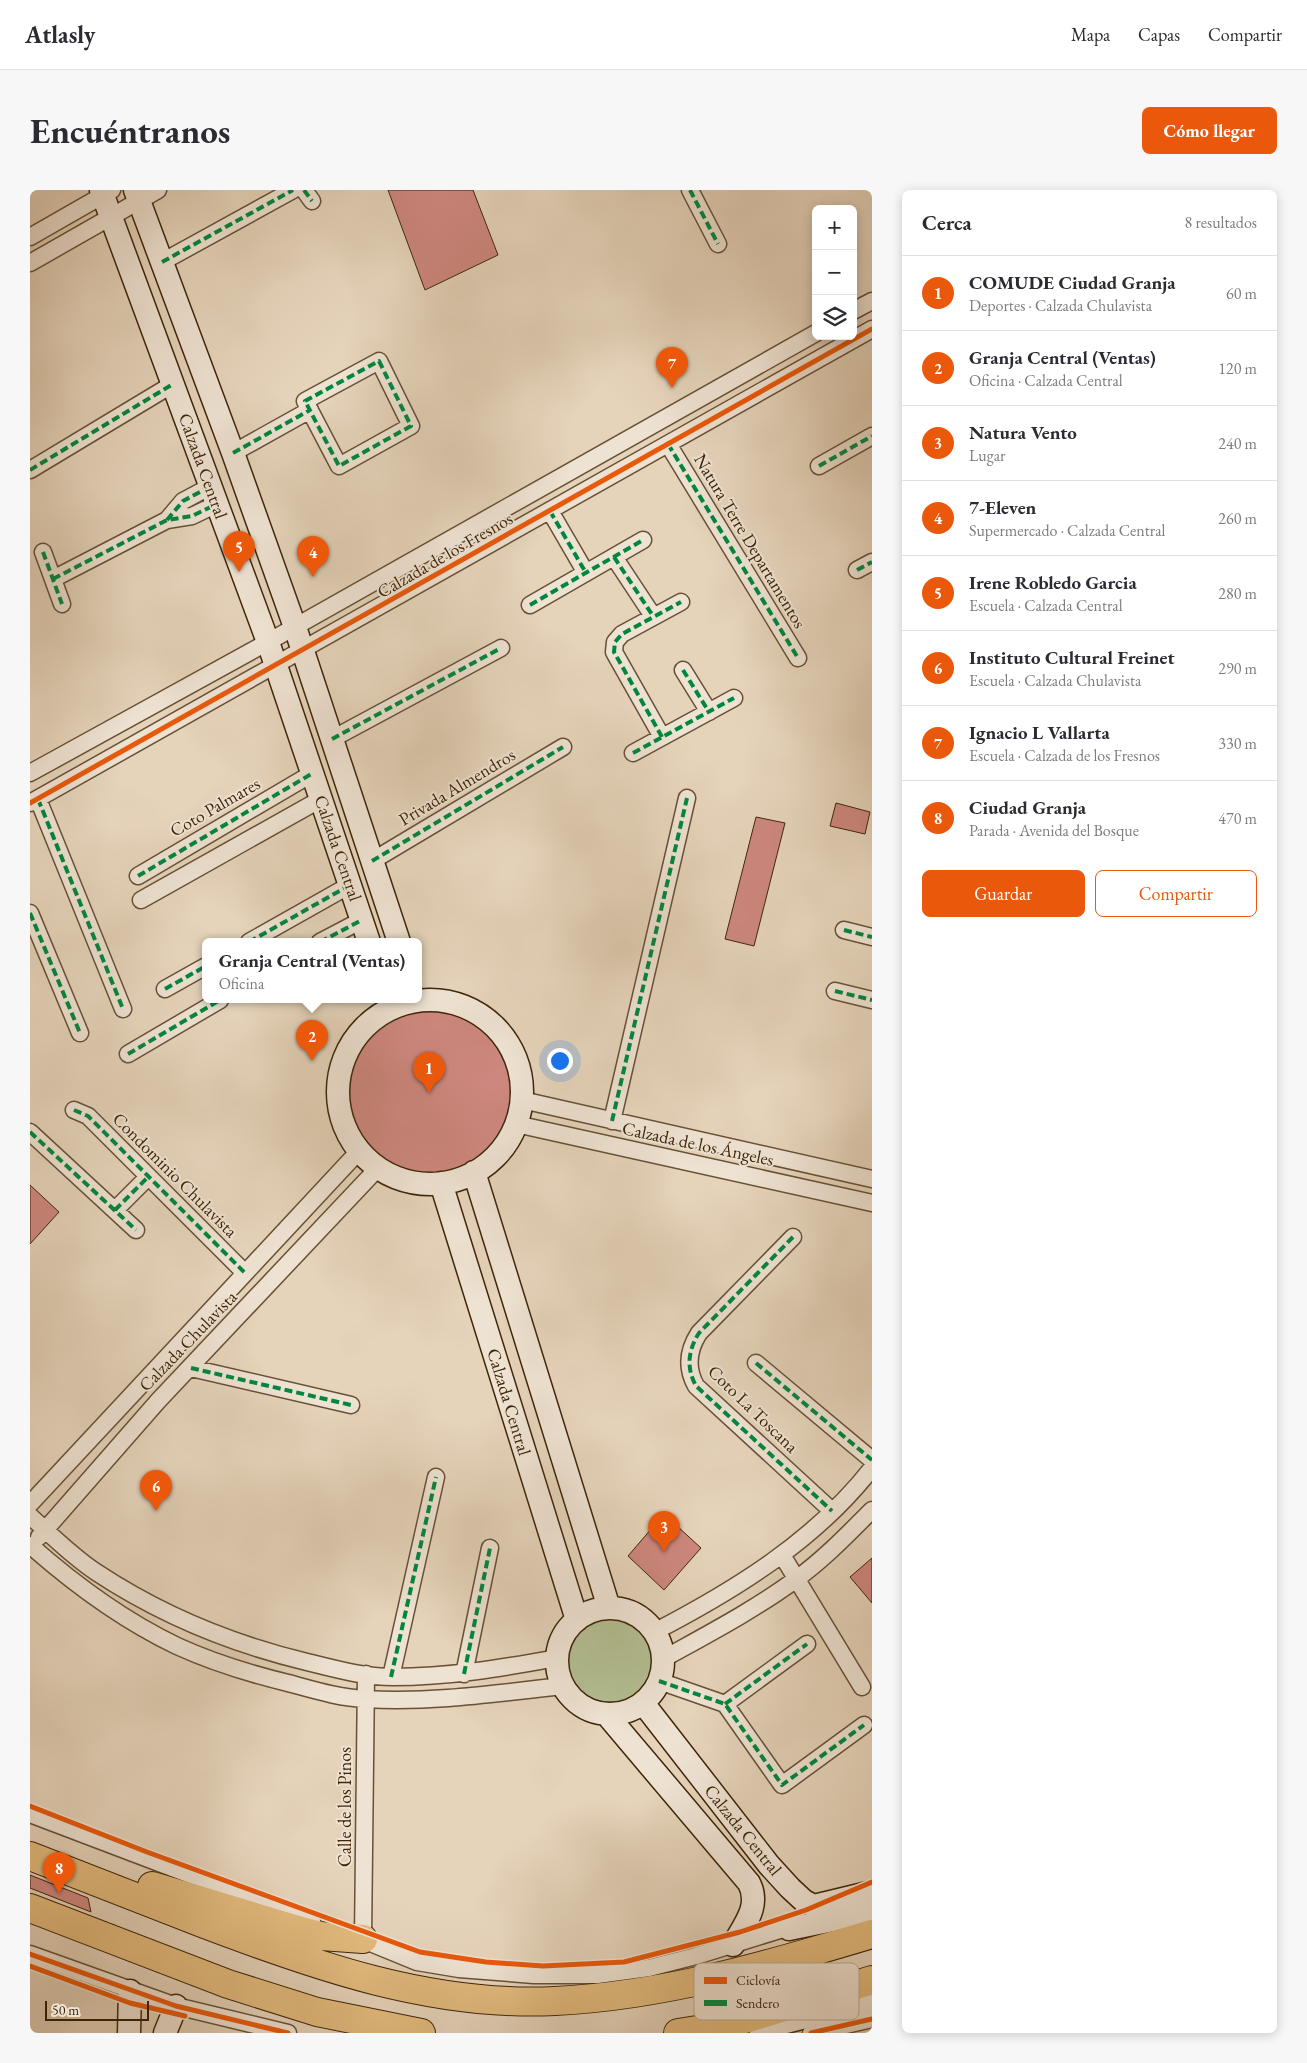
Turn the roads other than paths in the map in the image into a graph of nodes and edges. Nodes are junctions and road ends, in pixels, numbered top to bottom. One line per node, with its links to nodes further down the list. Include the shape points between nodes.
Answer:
1 (158, 190): 5 (street)
2 (293, 190): 9 (street)
3 (693, 191): 8 (street)
4 (105, 192): 6 (street, Calzada Central); 7 (street)
5 (137, 195): 6 (street); 9 (street, Calzada Central)
6 (110, 217): 10 (street); 16 (street, Calzada Central)
7 (30, 237)
8 (718, 244)
9 (162, 262): 22 (street, Calzada Central)
10 (30, 263)
11 (872, 301): 12 (street)
12 (857, 309)
13 (872, 328): 17 (street, Calzada de los Fresnos)
14 (812, 334): 15 (street, Calzada de los Fresnos)
15 (756, 366): 17 (street); 20 (street, Calzada de los Fresnos)
16 (173, 384): 25 (street); 26 (street, Calzada Central)
17 (768, 388): 21 (street, Calzada de los Fresnos)
18 (310, 410): 18 (street, via 339,466 411,426 379,361 305,401); 22 (street)
19 (872, 436): 24 (street)
20 (628, 439): 23 (street); 39 (street, Calzada de los Fresnos)
21 (668, 444): 23 (street, Calzada de los Fresnos); 43 (street, Natura Terre Departamentos)
22 (233, 454): 39 (street, Calzada Central)
23 (639, 460): 27 (street, Calzada de los Fresnos)
24 (819, 466)
25 (30, 470)
26 (214, 495): 34 (street, via 184,501 167,520); 40 (street, Calzada Central)
27 (550, 511): 33 (street); 42 (street, Calzada de los Fresnos)
28 (643, 540): 30 (street)
29 (43, 552): 34 (street)
30 (614, 557): 33 (street); 38 (street)
31 (872, 562): 32 (street)
32 (858, 570)
33 (586, 573): 37 (street)
34 (53, 579): 36 (street)
35 (680, 602): 38 (street)
36 (62, 604)
37 (530, 605)
38 (653, 616): 48 (street, via 622,634 615,642 614,652)
39 (294, 627): 40 (street, Calzada de los Fresnos); 42 (street, Calzada Central)
40 (268, 642): 44 (street, Calzada Central); 52 (street, Calzada de los Fresnos)
41 (501, 648): 49 (street)
42 (303, 651): 44 (street, Calzada de los Fresnos); 49 (street, Calzada Central)
43 (798, 658)
44 (276, 666): 53 (street, Calzada Central); 56 (street, Calzada de los Fresnos)
45 (683, 670): 47 (street)
46 (734, 698): 47 (street)
47 (709, 712): 48 (street)
48 (662, 737): 51 (street)
49 (332, 740): 57 (street, Calzada Central)
50 (563, 747): 57 (street, Privada Almendros)
51 (633, 753)
52 (30, 773)
53 (312, 773): 55 (street, Calzada Central); 58 (street, Coto Palmares)
54 (687, 798): 81 (street)
55 (321, 799): 59 (street, Calzada Central); 60 (street)
56 (34, 801): 76 (street)
57 (372, 861): 68 (street, Calzada Central)
58 (138, 876)
59 (350, 885): 62 (street, Calzada Central); 65 (street)
60 (141, 900)
61 (30, 913): 77 (street)
62 (362, 920): 66 (street); 67 (street, Calzada Central)
63 (844, 930): 64 (street)
64 (872, 937)
65 (256, 938)
66 (328, 938)
67 (368, 938)
68 (398, 938)
69 (202, 968): 70 (street)
70 (165, 989)
71 (835, 991): 73 (street)
72 (422, 1000): 79 (street, via 441,1000 464,1006 485,1017 502,1034 514,1054 521,1077)
73 (872, 1000)
74 (215, 1003): 78 (street)
75 (390, 1004): 84 (street, via 361,1030 343,1062 338,1099 342,1118)
76 (123, 1009)
77 (80, 1033)
78 (128, 1054)
79 (522, 1100): 81 (street, Calzada de los Ángeles); 82 (street)
80 (74, 1110): 87 (street, Condominio Chulavista, via 88,1116)
81 (612, 1121): 88 (street, Calzada de los Ángeles)
82 (516, 1124): 86 (street, via 499,1152); 90 (street, Calzada de los Ángeles)
83 (30, 1132): 91 (street)
84 (359, 1150): 85 (street); 94 (street, Calzada Chulavista)
85 (378, 1168): 89 (street, via 409,1182); 96 (street, Calzada Chulavista)
86 (474, 1172): 89 (street); 112 (street, Calzada Central)
87 (148, 1177): 91 (street); 94 (street, Condominio Chulavista)
88 (872, 1179)
89 (441, 1183): 113 (street, Calzada Central)
90 (872, 1203)
91 (115, 1210): 92 (street)
92 (136, 1230)
93 (793, 1237): 105 (street, Coto La Toscana, via 700,1334 692,1348 689,1367 696,1386)
94 (245, 1273): 97 (street, Calzada Chulavista)
95 (756, 1363): 100 (street)
96 (191, 1368): 98 (street, Calzada Chulavista); 99 (street)
97 (140, 1385): 98 (street); 103 (street, Calzada Chulavista)
98 (158, 1401): 107 (street, Calzada Chulavista)
99 (351, 1405)
100 (872, 1460)
101 (872, 1468): 105 (street)
102 (436, 1477): 122 (street)
103 (30, 1504)
104 (872, 1510): 111 (street)
105 (832, 1511): 110 (street)
106 (30, 1516): 107 (street)
107 (45, 1530): 108 (street, Calzada Chulavista); 114 (street, via 95,1572)
108 (30, 1546): 117 (street, via 84,1590)
109 (490, 1548): 121 (street)
110 (782, 1555): 111 (street); 115 (street, via 713,1601)
111 (796, 1579): 119 (street); 124 (street)
112 (609, 1608): 113 (street); 115 (street, via 626,1611 642,1619)
113 (576, 1620): 118 (street, via 564,1637)
114 (187, 1623): 117 (street); 120 (street, via 276,1655)
115 (654, 1632): 119 (street, via 660,1645)
116 (807, 1644): 127 (street)
117 (177, 1646): 125 (street, via 268,1678 338,1696)
118 (557, 1658): 121 (street); 123 (street)
119 (661, 1670): 126 (street, via 653,1693); 127 (street)
120 (366, 1674): 122 (street); 125 (street, Calle de los Pinos)
121 (464, 1674): 122 (street)
122 (392, 1677)
123 (563, 1686): 125 (street, via 408,1700); 128 (street, via 574,1701 590,1711)
124 (862, 1687)
125 (365, 1699): 139 (street, Calle de los Pinos)
126 (643, 1703): 128 (street, via 620,1714); 133 (street, Calzada Central)
127 (725, 1704): 129 (street, via 782,1785)
128 (607, 1715): 134 (street, Calzada Central)
129 (864, 1725)
130 (30, 1814): 139 (street)
131 (30, 1848): 139 (highway, via 304,1932)
132 (30, 1856): 144 (highway, via 288,1955 426,1992 493,2000 554,2001 617,1996)
133 (769, 1865): 134 (street, via 766,1881 755,1885); 135 (street, Calzada Central, via 804,1901 814,1906)
134 (749, 1883): 140 (street, Calzada Central, via 754,1904)
135 (871, 1899): 137 (street)
136 (30, 1908): 150 (highway, via 228,1984)
137 (789, 1929): 140 (street)
138 (872, 1934): 142 (highway)
139 (363, 1939): 140 (street, via 417,1962 534,1975 597,1975 649,1968)
140 (733, 1946)
141 (30, 1954): 146 (street)
142 (767, 1963)
143 (872, 1980): 145 (highway)
144 (694, 1982)
145 (859, 1984)
146 (130, 1991): 149 (street); 154 (street)
147 (872, 2000): 148 (street)
148 (859, 2003)
149 (176, 2006): 155 (street); 156 (street)
150 (317, 2012): 157 (highway); 158 (highway)
151 (872, 2019): 161 (street)
152 (742, 2020): 159 (highway)
153 (794, 2020): 160 (street)
154 (129, 2033)
155 (165, 2033)
156 (288, 2033)
157 (356, 2033)
158 (421, 2033)
159 (678, 2033)
160 (761, 2033)
161 (811, 2033)

